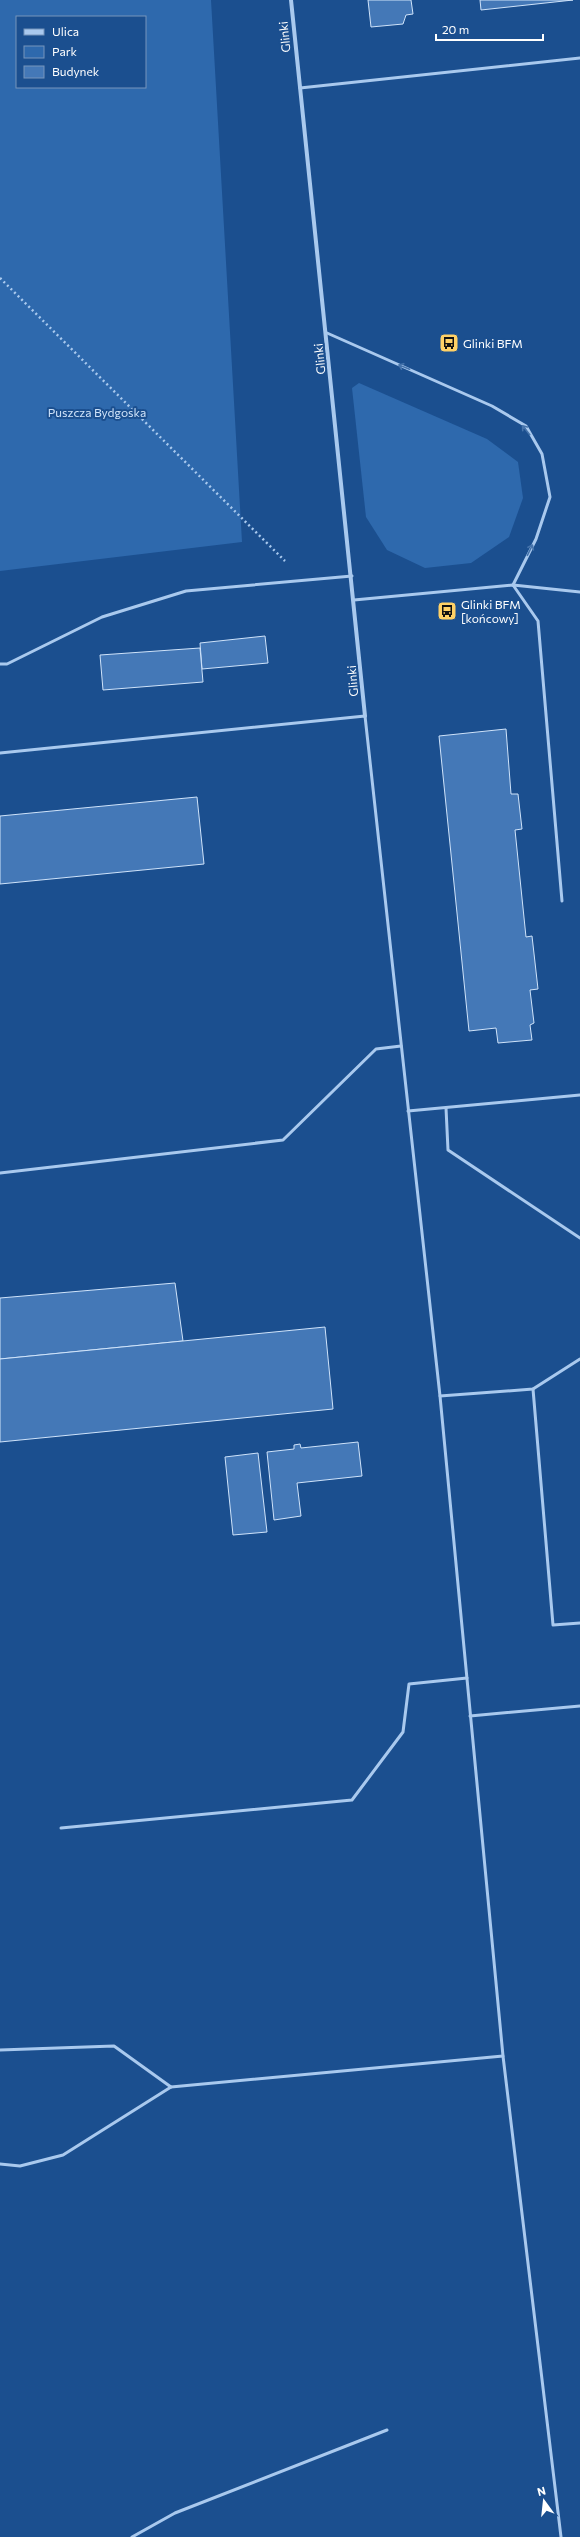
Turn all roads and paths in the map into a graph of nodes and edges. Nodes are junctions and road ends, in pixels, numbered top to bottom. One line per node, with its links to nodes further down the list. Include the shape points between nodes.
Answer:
1 (291, 0): 3 (street, Glinki)
2 (580, 58): 3 (lane)
3 (300, 88): 5 (street, Glinki)
4 (0, 278): 7 (path)
5 (327, 333): 6 (street, Glinki); 8 (lane, one-way to 5, via 536,539 550,496 542,454 526,426 492,406)
6 (352, 576): 7 (lane); 10 (street, Glinki)
7 (304, 580): 11 (lane, via 186,591 102,616 7,664)
8 (513, 586): 9 (lane); 10 (lane); 14 (lane, via 538,621)
9 (580, 592)
10 (354, 600): 12 (street, Glinki)
11 (0, 664)
12 (365, 716): 13 (lane); 15 (lane)
13 (0, 753)
14 (562, 901)
15 (401, 1046): 18 (lane); 19 (lane, via 376,1049 283,1140)
16 (580, 1096): 17 (lane)
17 (446, 1108): 18 (lane); 20 (lane, via 448,1150)
18 (408, 1111): 23 (lane)
19 (0, 1173)
20 (580, 1238)
21 (580, 1359): 22 (lane)
22 (533, 1389): 23 (lane); 24 (lane, via 553,1625)
23 (440, 1396): 25 (lane)
24 (580, 1623)
25 (466, 1678): 27 (lane); 28 (lane, via 408,1684 403,1732 352,1800)
26 (580, 1706): 27 (lane)
27 (470, 1716): 30 (lane)
28 (61, 1828)
29 (0, 2050): 31 (lane, via 114,2046)
30 (503, 2056): 31 (lane); 35 (lane)
31 (170, 2087): 32 (lane, via 63,2155 20,2166)
32 (0, 2164)
33 (387, 2430): 34 (lane, via 175,2513)
34 (132, 2537)
35 (560, 2537)

